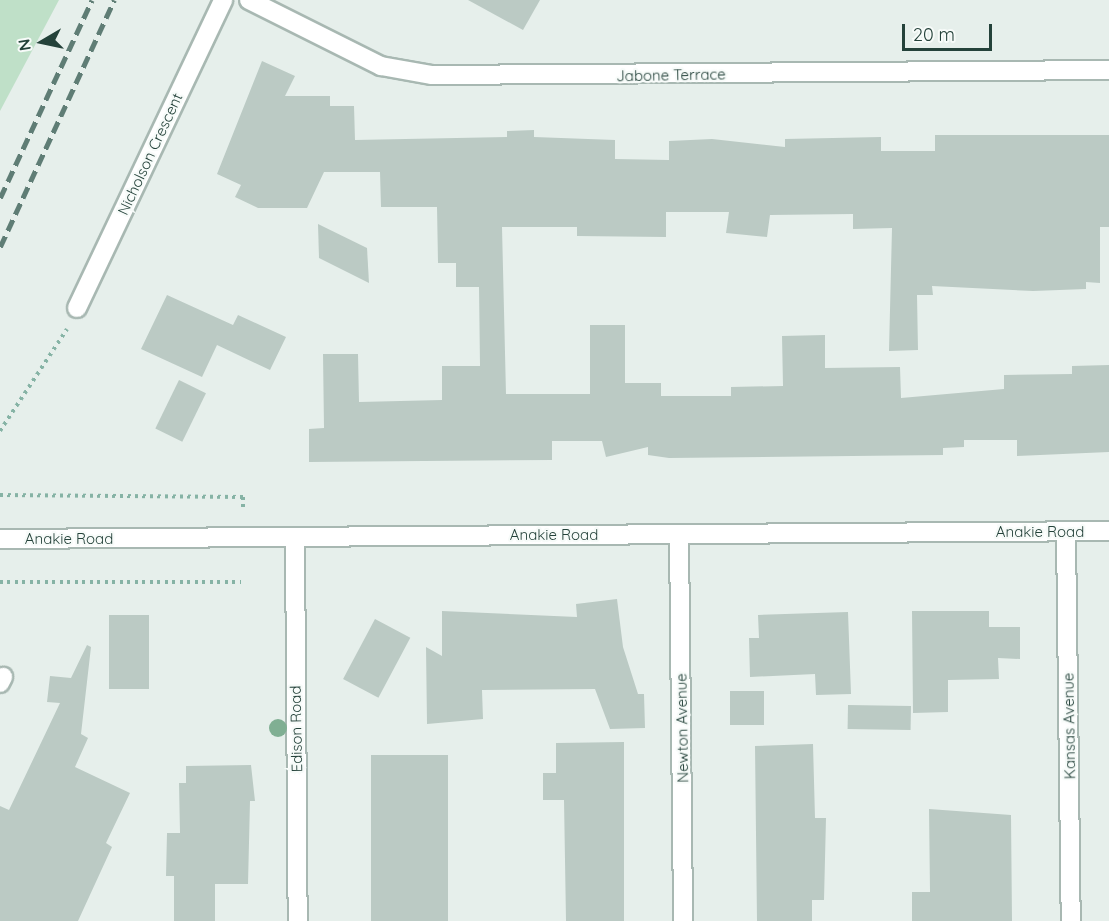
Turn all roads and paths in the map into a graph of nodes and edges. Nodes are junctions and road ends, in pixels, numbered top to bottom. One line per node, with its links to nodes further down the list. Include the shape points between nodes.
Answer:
1 (223, 0): 4 (street, Nicholson Crescent)
2 (249, 0): 3 (street, Jabone Terrace, via 381,66 432,75)
3 (1109, 70)
4 (77, 308): 5 (path, via 58,345)
5 (0, 431)
6 (0, 495): 7 (path, via 243,497)
7 (243, 512)
8 (1109, 531): 9 (street, Anakie Road)
9 (1066, 532): 10 (street, Anakie Road); 17 (street, Kansas Avenue)
10 (679, 534): 11 (street, Anakie Road); 16 (street, Newton Avenue)
11 (295, 537): 12 (street, Anakie Road); 15 (street, Edison Road)
12 (0, 539)
13 (0, 582): 14 (path)
14 (241, 582)
15 (298, 921)
16 (684, 921)
17 (1071, 921)

